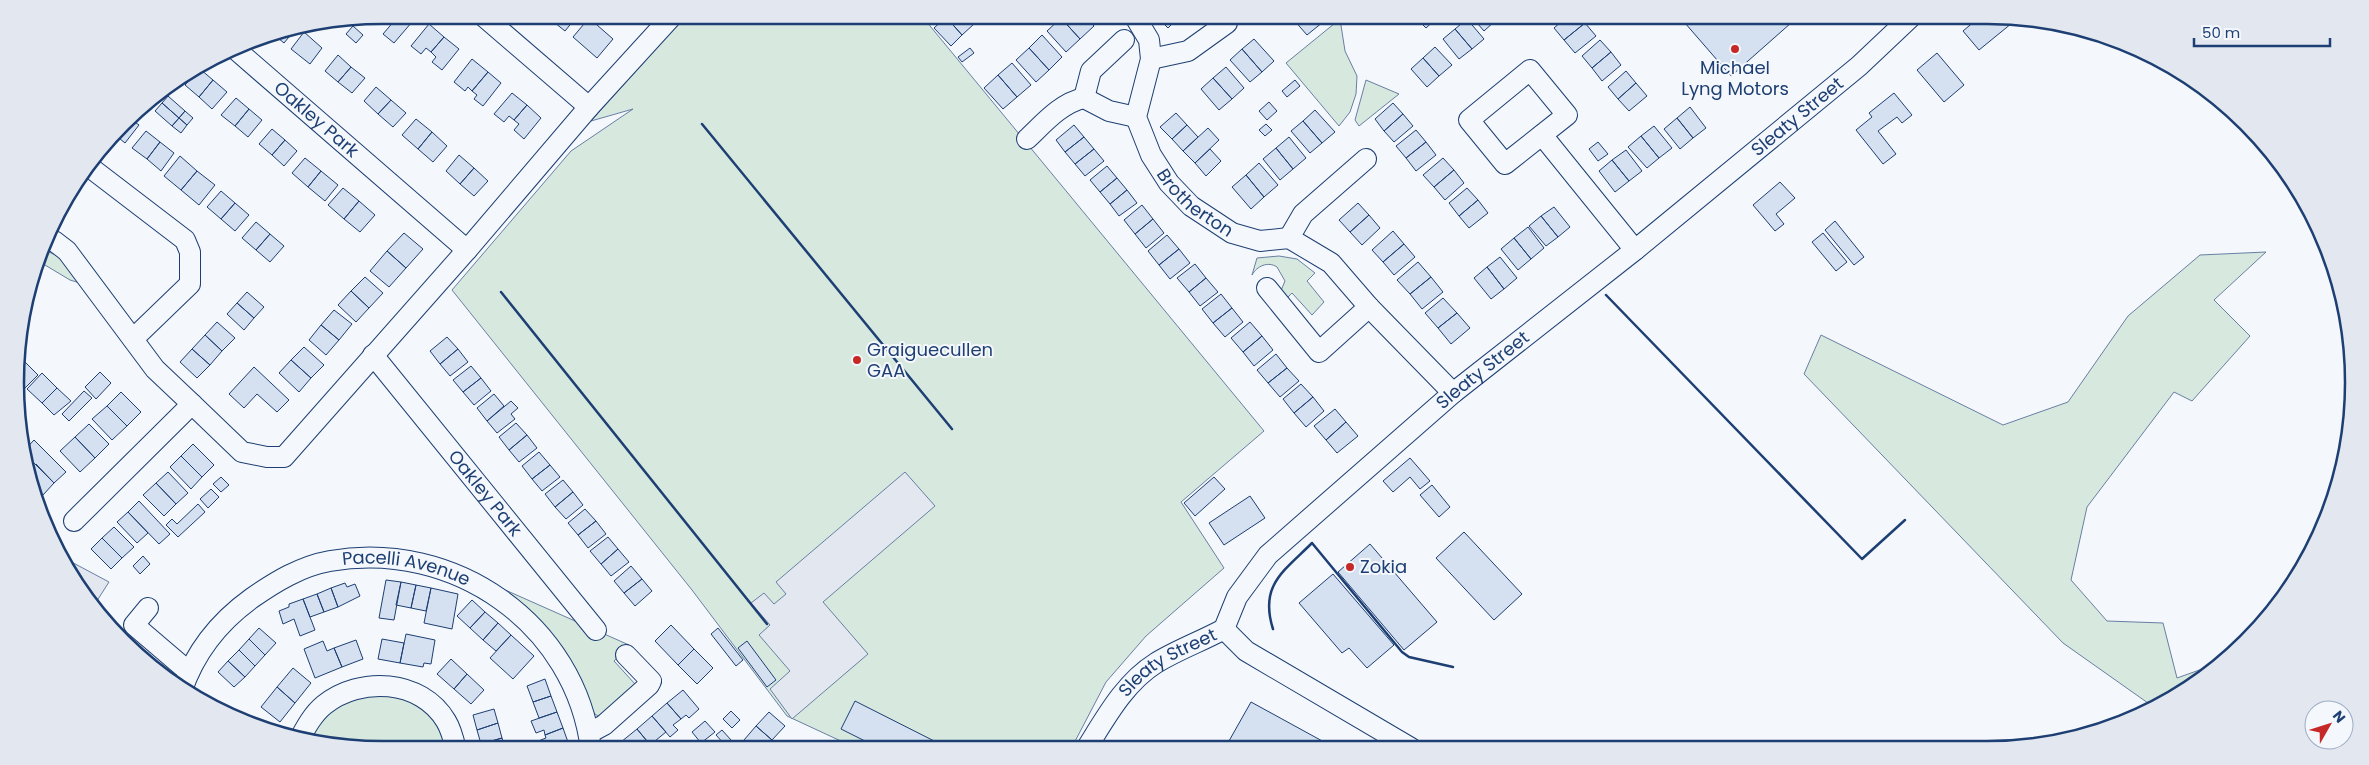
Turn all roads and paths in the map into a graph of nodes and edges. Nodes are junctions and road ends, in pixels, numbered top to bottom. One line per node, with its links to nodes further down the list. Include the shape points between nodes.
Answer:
1 (492, 24): 10 (street)
2 (665, 24): 10 (street)
3 (1139, 24): 8 (street, via 1148,40)
4 (1226, 24): 8 (street, via 1188,51)
5 (1899, 24): 19 (street, Sleaty Street, via 1859,66)
6 (1124, 40): 9 (street, via 1091,72)
7 (240, 53): 18 (street, Oakley Park)
8 (1151, 59): 11 (street)
9 (1084, 98): 11 (street, via 1109,111); 13 (street, via 1072,100)
10 (589, 107): 18 (street)
11 (1136, 117): 16 (street, Brotherton, via 1151,155 1169,183 1191,206 1232,233 1260,241)
12 (1542, 135): 12 (street, via 1505,164 1469,120 1530,70 1567,115); 19 (street)
13 (1027, 139)
14 (1366, 159): 16 (street, via 1303,214)
15 (94, 170): 22 (street, via 185,240 190,252 190,284)
16 (1289, 238): 21 (street, via 1331,263)
17 (53, 241): 22 (street, via 66,251)
18 (467, 250): 23 (street)
19 (1635, 250): 24 (street, Sleaty Street)
20 (1267, 288): 21 (street, via 1319,352)
21 (1369, 307): 24 (street)
22 (133, 339): 25 (street, via 155,369)
23 (373, 355): 25 (street, via 284,457 242,452); 29 (street, Oakley Park)
24 (1453, 393): 28 (street, Sleaty Street, via 1268,555 1237,597)
25 (192, 404): 26 (street)
26 (74, 521)
27 (148, 608): 31 (street, via 134,625)
28 (1224, 629): 35 (street, Sleaty Street, via 1154,664 1137,678); 36 (street, via 1246,651)
29 (596, 630)
30 (626, 656): 34 (street, via 651,681)
31 (186, 681): 34 (street, Pacelli Avenue, via 214,632 235,610 290,574 330,561 392,558 453,572 508,603 533,625 567,673 580,702)
32 (304, 732): 33 (street, via 324,706 348,692 369,686 391,687 420,696 434,707 446,721)
33 (453, 741)
34 (590, 741)
35 (1091, 741)
36 (1399, 741)

